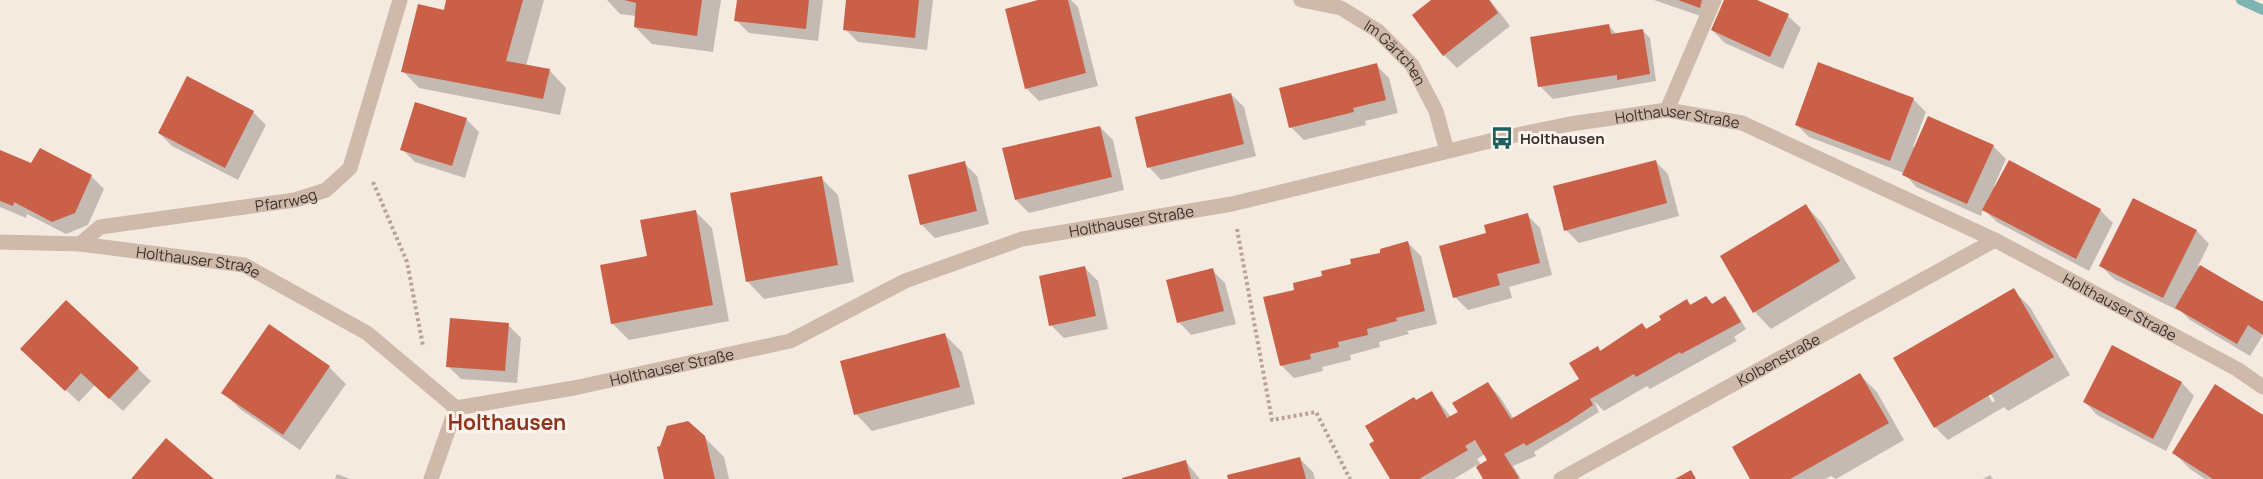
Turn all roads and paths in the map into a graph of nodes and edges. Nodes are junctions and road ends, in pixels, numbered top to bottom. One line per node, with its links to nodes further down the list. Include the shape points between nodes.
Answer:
1 (400, 0): 6 (street, Pfarrweg)
2 (1301, 0): 5 (street, Im Gärtchen, via 1341,8 1377,31 1412,65 1436,111)
3 (1714, 0): 4 (street)
4 (1667, 110): 5 (street, Holthauser Straße, via 1570,124); 8 (street, Holthauser Straße, via 1742,123)
5 (1447, 151): 7 (street, Holthauser Straße)
6 (354, 155): 10 (street, Pfarrweg, via 350,168 326,190 295,200 100,227); 11 (path, via 373,181 407,262 422,333)
7 (1232, 204): 13 (street, Holthauser Straße, via 1022,239 905,281 790,341 574,388); 15 (path, via 1272,420 1316,412)
8 (1995, 240): 12 (street, Holthauser Straße, via 2237,369); 16 (street, Kolbenstraße)
9 (0, 243): 10 (street, Holthauser Straße)
10 (80, 244): 11 (street, Holthauser Straße, via 244,265 367,333)
11 (425, 382): 13 (street, Holthauser Straße)
12 (2263, 387)
13 (456, 408): 14 (street)
14 (431, 479)
15 (1350, 479)
16 (1561, 479)

